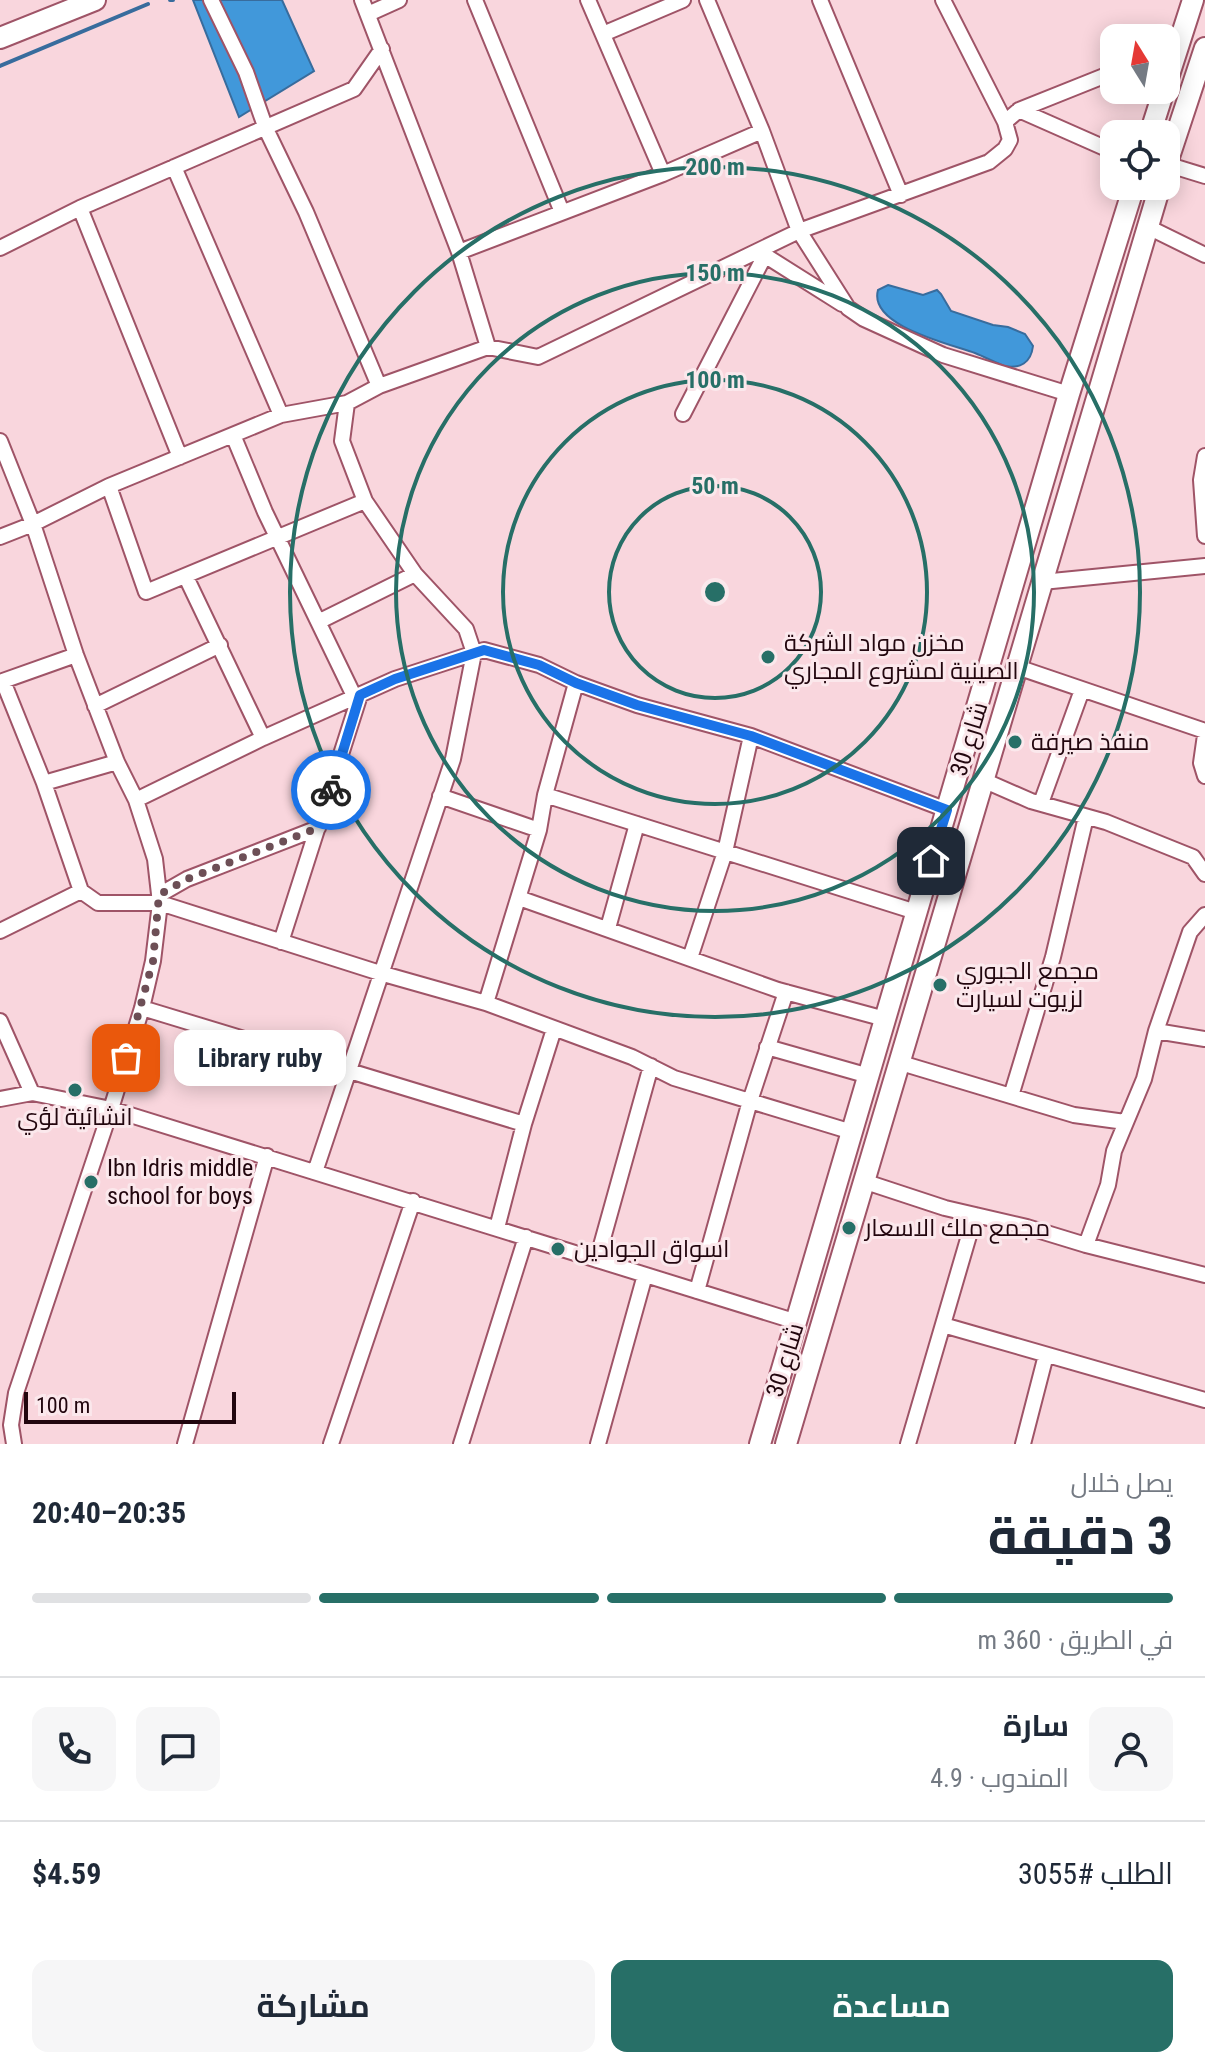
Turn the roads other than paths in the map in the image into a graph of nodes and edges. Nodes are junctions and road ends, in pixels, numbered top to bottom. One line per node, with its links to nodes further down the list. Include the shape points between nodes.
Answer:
1 (95, 0): 14 (street)
2 (211, 0): 21 (street)
3 (399, 0): 11 (street)
4 (475, 0): 32 (street)
5 (588, 0): 13 (street)
6 (683, 0): 13 (street)
7 (707, 0): 22 (street)
8 (820, 0): 28 (street)
9 (943, 0): 19 (street)
10 (1188, 4): 12 (street)
11 (365, 7): 16 (street)
12 (1180, 29)
13 (603, 34): 26 (street)
14 (0, 38)
15 (1205, 48): 20 (street)
16 (382, 49): 21 (street, via 354,89); 36 (street)
17 (1100, 78): 18 (street)
18 (1019, 110): 19 (street); 23 (street)
19 (1005, 122): 28 (street, via 1010,140 989,162)
20 (1180, 123)
21 (266, 129): 24 (street); 43 (street)
22 (762, 131): 26 (street); 34 (street)
23 (1100, 146)
24 (174, 167): 31 (street); 47 (street)
25 (1180, 169): 27 (street)
26 (663, 174): 32 (street)
27 (1205, 176)
28 (901, 195): 34 (street)
29 (1130, 200): 41 (street, شارع 30)
30 (1156, 200): 33 (street, شارع 30)
31 (80, 208): 35 (street); 53 (street)
32 (562, 212): 36 (street)
33 (1148, 227): 38 (street); 42 (street, شارع 30)
34 (799, 231): 37 (street); 39 (street)
35 (0, 248)
36 (459, 252): 40 (street)
37 (761, 253): 39 (street); 40 (street, via 538,357); 46 (street)
38 (1205, 255)
39 (848, 308): 44 (street, via 943,355)
40 (488, 347): 43 (street)
41 (1076, 372): 42 (street, via 1090,384); 44 (street, شارع 30)
42 (1103, 380): 50 (street, شارع 30)
43 (379, 386): 45 (street)
44 (1069, 394): 48 (street, شارع 30)
45 (347, 403): 47 (street); 55 (street, via 342,441)
46 (683, 414)
47 (281, 415): 49 (street)
48 (1059, 430): 50 (street, via 1077,428); 85 (street, شارع 30)
49 (233, 435): 53 (street); 57 (street)
50 (1085, 439): 63 (street, شارع 30)
51 (0, 441): 56 (street)
52 (1205, 456): 58 (street)
53 (180, 457): 54 (street)
54 (109, 486): 56 (street); 62 (street, via 146,592)
55 (365, 501): 57 (street); 61 (street)
56 (33, 524): 59 (street); 67 (street)
57 (278, 536): 62 (street); 64 (street)
58 (1205, 536)
59 (0, 537)
60 (1205, 566): 63 (street)
61 (415, 574): 64 (street); 66 (street, via 466,629)
62 (186, 577): 65 (street)
63 (1042, 582): 68 (street, شارع 30)
64 (320, 621): 72 (street)
65 (220, 645): 73 (street); 76 (street)
66 (474, 653): 70 (street, via 484,650 539,665); 72 (street); 82 (street, via 453,759)
67 (76, 655): 69 (street); 73 (street)
68 (1017, 667): 71 (street); 79 (street, شارع 30)
69 (2, 681): 80 (street)
70 (576, 683): 75 (street); 81 (street)
71 (1082, 690): 74 (street); 84 (street)
72 (358, 697): 76 (street); 88 (street)
73 (95, 706): 77 (street)
74 (1205, 733): 78 (street)
75 (751, 736): 85 (street); 90 (street)
76 (263, 738): 83 (street)
77 (117, 762): 80 (street); 83 (street)
78 (1205, 776)
79 (983, 780): 84 (street); 111 (street, شارع 30)
80 (44, 783): 92 (street)
81 (545, 795): 87 (street); 89 (street)
82 (440, 796): 89 (street); 101 (street)
83 (136, 800): 94 (street, via 155,859)
84 (1041, 803): 86 (street)
85 (947, 810): 95 (street, شارع 30)
86 (1086, 817): 91 (street, via 1193,857); 116 (street, via 1053,957)
87 (637, 824): 90 (street); 97 (street)
88 (318, 828): 94 (street, via 187,879); 99 (street)
89 (539, 830): 93 (street)
90 (725, 852): 95 (street); 100 (street)
91 (1205, 874)
92 (81, 891): 94 (street, via 98,903); 98 (street)
93 (519, 898): 97 (street); 103 (street)
94 (159, 899): 99 (street); 104 (street)
95 (916, 912): 105 (street, شارع 30)
96 (1205, 915): 108 (street, via 1190,932)
97 (608, 928): 100 (street)
98 (0, 931)
99 (281, 942): 101 (street)
100 (690, 958): 102 (street)
101 (380, 973): 103 (street); 113 (street)
102 (786, 992): 105 (street); 110 (street)
103 (486, 1003): 107 (street)
104 (142, 1008): 113 (street); 119 (street)
105 (885, 1019): 114 (street, شارع 30)
106 (0, 1021): 115 (street)
107 (554, 1029): 112 (street); 121 (street)
108 (1156, 1031): 109 (street); 120 (street, via 1144,1079)
109 (1205, 1039)
110 (767, 1047): 114 (street); 118 (street)
111 (901, 1063): 116 (street); 125 (street, شارع 30)
112 (651, 1066): 118 (street); 131 (street)
113 (349, 1070): 121 (street); 124 (street)
114 (869, 1076): 122 (street, شارع 30)
115 (32, 1093): 117 (street); 119 (street)
116 (1011, 1096): 120 (street, via 1074,1115)
117 (0, 1099)
118 (750, 1101): 122 (street); 134 (street)
119 (111, 1109): 123 (street); 139 (street, via 16,1393)
120 (1125, 1122): 130 (street)
121 (524, 1124): 128 (street)
122 (852, 1132): 135 (street, شارع 30)
123 (267, 1156): 124 (street); 140 (street)
124 (315, 1172): 126 (street)
125 (866, 1182): 127 (street); 145 (street, شارع 30)
126 (413, 1201): 128 (street); 141 (street)
127 (975, 1215): 130 (street); 136 (street)
128 (497, 1228): 129 (street)
129 (526, 1237): 131 (street); 142 (street)
130 (1086, 1245): 133 (street)
131 (597, 1260): 132 (street)
132 (645, 1275): 134 (street); 143 (street)
133 (1205, 1275)
134 (697, 1291): 135 (street)
135 (797, 1322): 144 (street, شارع 30)
136 (943, 1325): 137 (street); 146 (street)
137 (1046, 1355): 138 (street); 147 (street)
138 (1205, 1400)
139 (14, 1444)
140 (185, 1444)
141 (331, 1444)
142 (461, 1444)
143 (598, 1444)
144 (760, 1444)
145 (786, 1444)
146 (908, 1444)
147 (1023, 1444)

